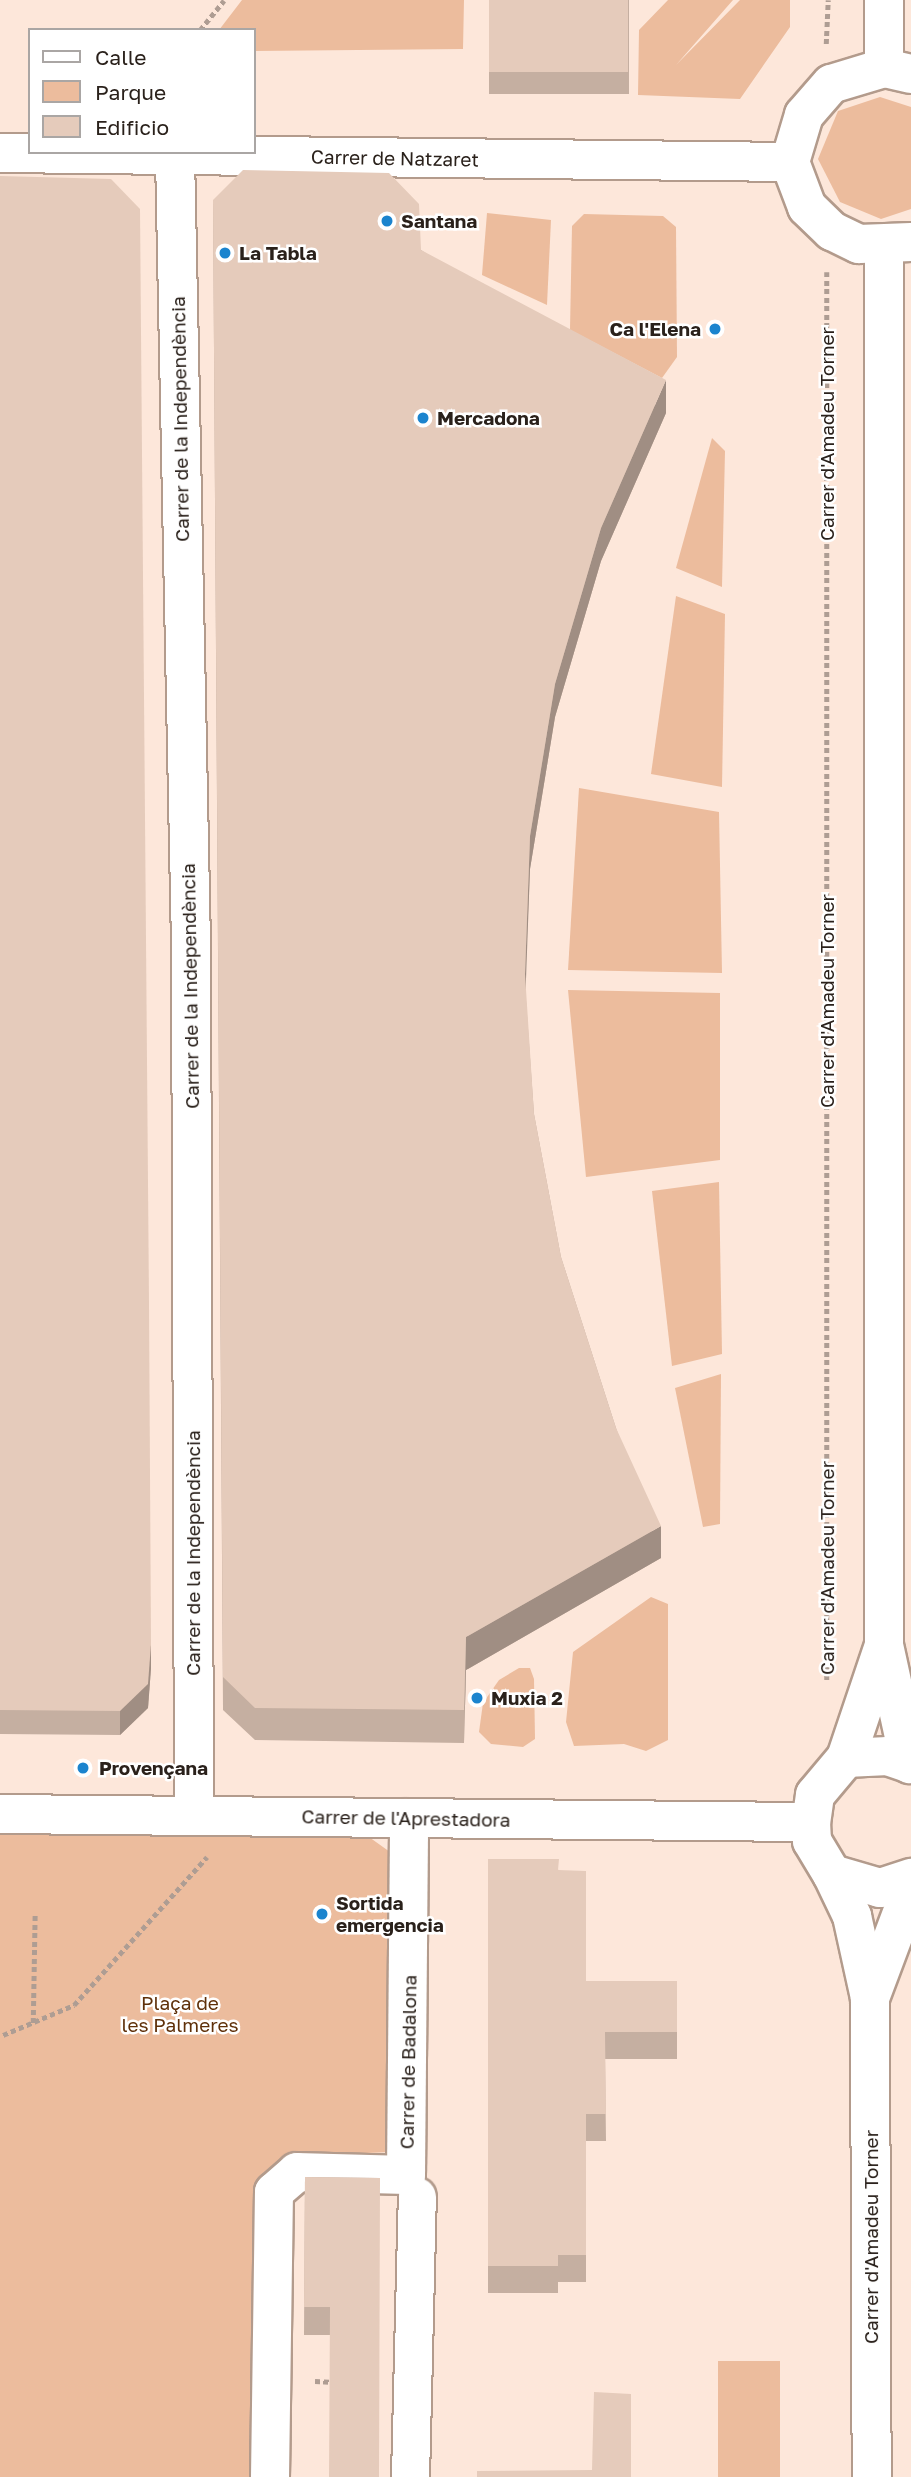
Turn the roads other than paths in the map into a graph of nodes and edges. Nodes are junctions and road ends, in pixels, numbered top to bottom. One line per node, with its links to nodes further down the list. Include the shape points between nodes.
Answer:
1 (884, 0): 2 (street)
2 (898, 71): 7 (street, via 854,73 816,97 794,138)
3 (0, 153): 4 (street, Carrer de Natzaret)
4 (28, 153)
5 (88, 154): 6 (street, Carrer de Natzaret)
6 (175, 155): 7 (street, Carrer de Natzaret); 13 (street, Carrer de la Independència, via 191,946)
7 (790, 162): 8 (street, via 807,207 832,231)
8 (898, 244): 9 (street)
9 (884, 1645): 10 (street); 11 (street)
10 (846, 1758): 11 (street, via 888,1756); 15 (street, via 815,1795)
11 (911, 1764)
12 (0, 1814): 13 (street, Carrer de l'Aprestadora)
13 (194, 1816): 14 (street, Carrer de l'Aprestadora)
14 (409, 1818): 15 (street, Carrer de l'Aprestadora); 21 (street, Carrer de Badalona, via 406,2175 297,2172 274,2192)
15 (811, 1822): 16 (street, Carrer d'Amadeu Torner, via 812,1841)
16 (832, 1874): 17 (street, via 880,1888); 19 (street, Carrer d'Amadeu Torner, via 852,1916)
17 (911, 1878)
18 (911, 1889): 19 (street, Carrer d'Amadeu Torner)
19 (870, 1998): 23 (street, Carrer d'Amadeu Torner)
20 (417, 2196): 22 (street)
21 (270, 2477)
22 (410, 2477)
23 (872, 2477)

